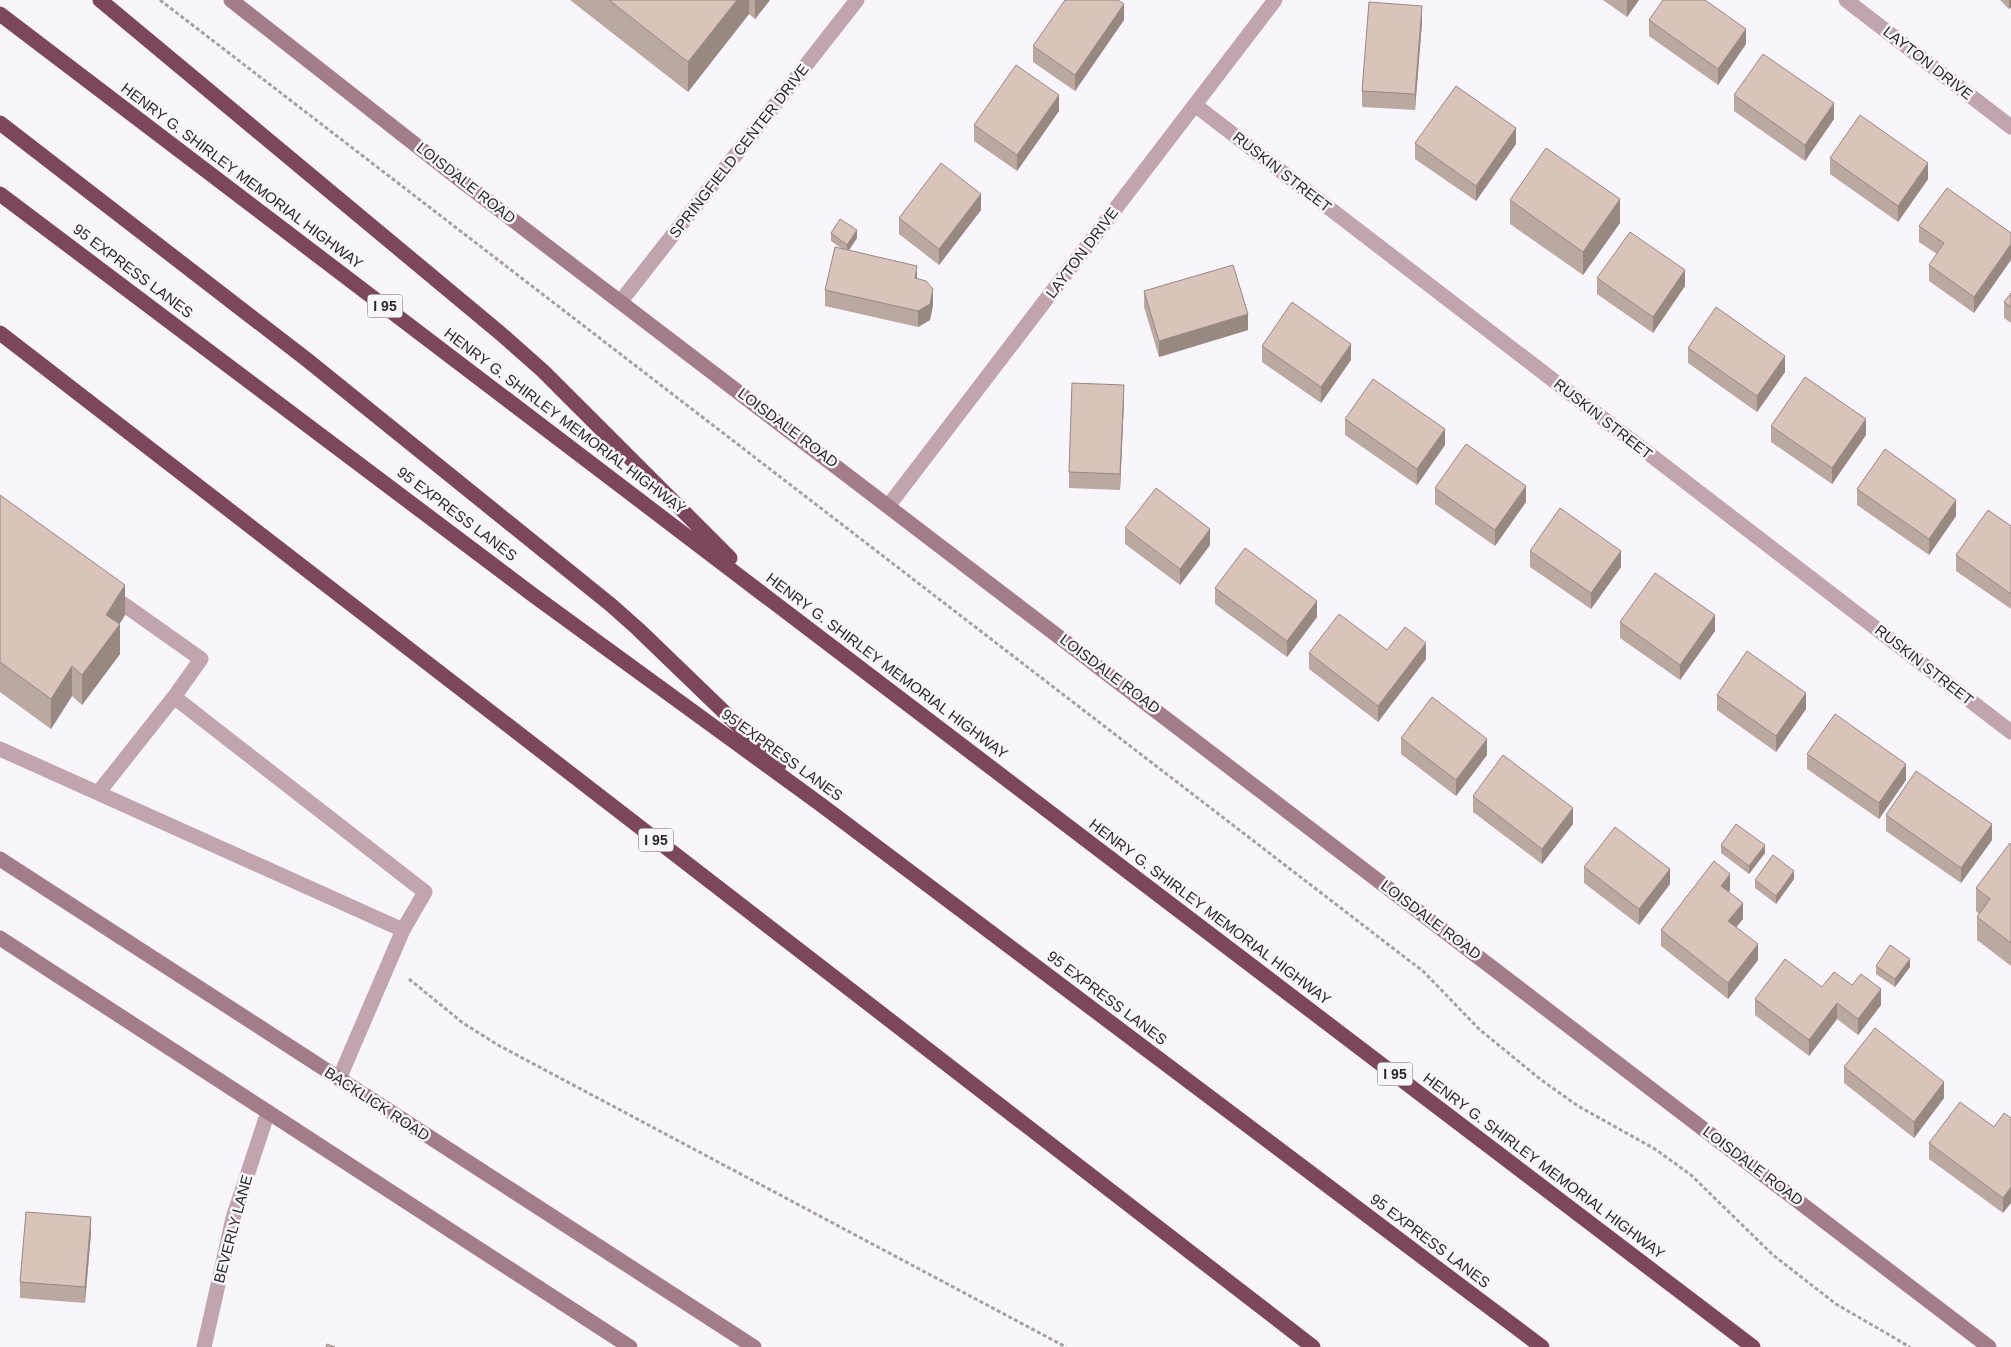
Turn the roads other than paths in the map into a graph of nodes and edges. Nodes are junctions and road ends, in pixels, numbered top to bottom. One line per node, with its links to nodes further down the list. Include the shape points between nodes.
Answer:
1 (100, 0): 15 (highway, via 543,371)
2 (231, 0): 11 (main road, LOISDALE ROAD)
3 (856, 0): 11 (street, SPRINGFIELD CENTER DRIVE)
4 (1275, 0): 7 (street, LAYTON DRIVE)
5 (1846, 0): 9 (street, LAYTON DRIVE)
6 (0, 14): 15 (highway, HENRY G. SHIRLEY MEMORIAL HIGHWAY / I 95)
7 (1194, 105): 13 (street, LAYTON DRIVE); 17 (street, RUSKIN STREET)
8 (0, 123): 20 (highway, via 306,359 611,605)
9 (2011, 127)
10 (0, 194): 20 (highway, 95 EXPRESS LANES, via 533,594)
11 (621, 302): 13 (main road, LOISDALE ROAD)
12 (0, 333): 29 (highway, I 95)
13 (889, 505): 32 (main road, LOISDALE ROAD)
14 (96, 585): 16 (street, via 201,659)
15 (770, 598): 31 (highway, HENRY G. SHIRLEY MEMORIAL HIGHWAY / I 95)
16 (174, 697): 19 (street); 22 (street, via 425,892)
17 (2011, 732)
18 (0, 749): 19 (street)
19 (98, 793): 22 (street)
20 (820, 804): 30 (highway, 95 EXPRESS LANES)
21 (0, 860): 24 (main road, BACKLICK ROAD)
22 (403, 930): 24 (street)
23 (0, 938): 25 (main road)
24 (339, 1079): 28 (main road, BACKLICK ROAD)
25 (268, 1112): 26 (street, BEVERLY LANE, via 233,1218); 27 (main road)
26 (204, 1347)
27 (630, 1347)
28 (754, 1347)
29 (1313, 1347)
30 (1542, 1347)
31 (1753, 1347)
32 (1989, 1347)

